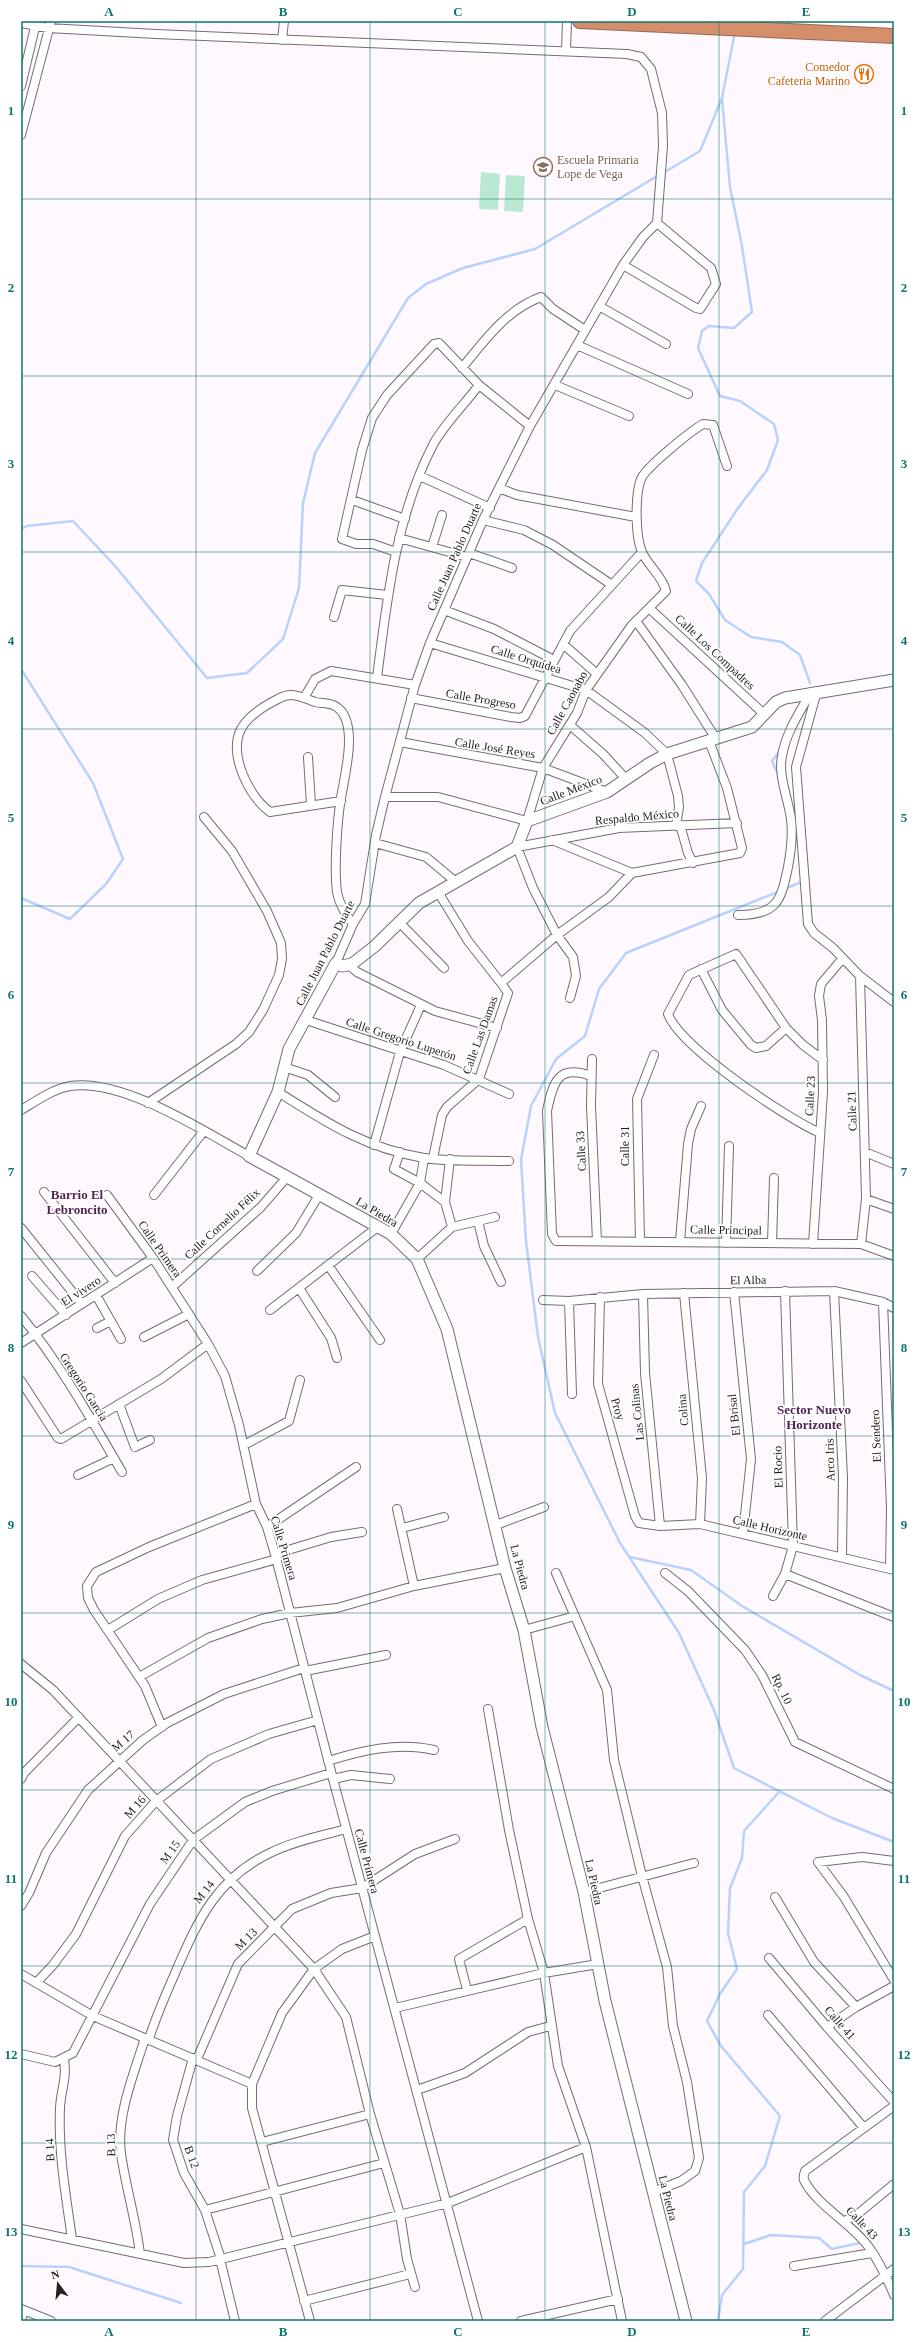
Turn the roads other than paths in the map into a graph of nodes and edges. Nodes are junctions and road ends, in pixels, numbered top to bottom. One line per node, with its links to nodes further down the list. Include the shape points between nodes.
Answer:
1 (284, 21): 8 (street)
2 (567, 21): 9 (street)
3 (580, 21): 7 (highway)
4 (21, 23): 5 (street)
5 (34, 24): 6 (street); 10 (street)
6 (50, 24): 8 (street); 11 (street)
7 (894, 36)
8 (282, 40): 9 (street)
9 (566, 51): 12 (street, via 627,54 641,57 652,69 662,113 663,146)
10 (21, 86)
11 (21, 135)
12 (657, 223): 13 (street, Calle Juan Pablo Duarte, via 643,236); 13 (street, via 711,268 716,284 700,309)
13 (623, 265): 14 (street, Calle Juan Pablo Duarte)
14 (599, 306): 15 (street, Calle Juan Pablo Duarte); 16 (street)
15 (585, 330): 17 (street, Calle Juan Pablo Duarte); 18 (street, via 553,309 541,297 504,320)
16 (666, 344)
17 (577, 345): 20 (street, Calle Juan Pablo Duarte); 21 (street)
18 (462, 368): 19 (street); 27 (street, via 436,342 387,395 372,418 362,450)
19 (479, 385): 23 (street); 25 (street, via 435,442)
20 (555, 385): 22 (street); 23 (street, Calle Juan Pablo Duarte)
21 (688, 394)
22 (629, 416)
23 (530, 426): 26 (street, Calle Juan Pablo Duarte)
24 (727, 466): 30 (street, via 713,425 703,424 680,441 641,479)
25 (420, 476): 28 (street); 31 (street)
26 (499, 488): 28 (street, Calle Juan Pablo Duarte); 30 (street, via 517,495)
27 (352, 500): 31 (street); 35 (street, via 342,539 356,544 373,544)
28 (490, 508): 32 (street, Calle Juan Pablo Duarte)
29 (442, 514): 34 (street)
30 (636, 516): 36 (street, via 637,535)
31 (405, 519): 33 (street)
32 (483, 520): 37 (street, Calle Juan Pablo Duarte); 39 (street, via 524,530 553,545)
33 (399, 538): 34 (street); 35 (street)
34 (432, 546): 37 (street)
35 (396, 552): 40 (street)
36 (642, 552): 39 (street, Calle Progreso); 41 (street, Calle Caonabo, via 664,583 666,590)
37 (468, 555): 38 (street); 42 (street, Calle Juan Pablo Duarte)
38 (512, 568)
39 (612, 585): 46 (street, Calle Progreso, via 570,631)
40 (387, 595): 43 (street, via 342,590); 50 (street)
41 (649, 608): 44 (street, Calle Caonabo); 57 (street, Calle Los Compadres)
42 (444, 610): 45 (street, Calle Juan Pablo Duarte); 47 (street, via 494,629)
43 (334, 618)
44 (636, 620): 48 (street, Calle Caonabo); 59 (street, via 682,685)
45 (430, 643): 49 (street, Calle Orquídea); 52 (street, Calle Juan Pablo Duarte)
46 (563, 644): 47 (street, Calle Progreso); 48 (street)
47 (554, 660): 49 (street, Calle Progreso)
48 (597, 674): 53 (street, Calle Caonabo)
49 (546, 677): 53 (street, Calle Orquídea); 56 (street, Calle Progreso, via 525,716 520,718)
50 (377, 678): 52 (street); 55 (street, via 331,671 315,679)
51 (894, 680): 54 (street, Calle México)
52 (415, 685): 56 (street, Calle Juan Pablo Duarte)
53 (586, 690): 58 (street, Calle Caonabo); 61 (street, Calle Orquídea, via 645,733)
54 (812, 692): 57 (street, Calle México, via 776,702); 80 (street, via 788,734 781,756 791,819 792,847 782,895 766,911 753,915); 84 (street, via 796,767 807,919 814,933)
55 (304, 698): 67 (street, via 338,708 346,719 349,742); 68 (street, via 298,695 283,696 255,714 240,730 238,750 242,774 259,804 270,812)
56 (411, 698): 60 (street, Calle Juan Pablo Duarte)
57 (764, 714): 59 (street, Calle México, via 752,727)
58 (570, 725): 63 (street, Calle Caonabo); 64 (street, via 603,754)
59 (713, 740): 61 (street, Calle México); 71 (street)
60 (400, 742): 63 (street, Calle José Reyes); 66 (street, Calle Juan Pablo Duarte)
61 (667, 754): 64 (street, Calle México); 72 (street, via 678,796)
62 (308, 757): 68 (street)
63 (543, 768): 65 (street, Calle José Reyes); 70 (street, Calle Caonabo)
64 (626, 779): 65 (street, Calle México)
65 (607, 792): 70 (street, Calle México)
66 (385, 797): 70 (street, via 438,797); 74 (street, Calle Juan Pablo Duarte)
67 (341, 801): 68 (street); 82 (street, via 337,891 343,911)
68 (311, 806)
69 (204, 817): 107 (street, via 232,851 267,911 281,943 279,975 263,1010 249,1032 236,1044)
70 (527, 821): 75 (street)
71 (737, 823): 72 (street, Respaldo México); 76 (street, via 742,848 740,853)
72 (678, 825): 73 (street, Respaldo México, via 619,828); 76 (street)
73 (552, 840): 75 (street, Respaldo México); 77 (street)
74 (375, 843): 78 (street, via 426,857); 82 (street, Calle Juan Pablo Duarte, via 365,904)
75 (517, 847): 78 (street); 83 (street, via 533,888)
76 (693, 863): 77 (street)
77 (632, 873): 83 (street, Calle Las Damas, via 609,897)
78 (456, 882): 79 (street)
79 (438, 892): 81 (street, via 419,903); 90 (street, via 468,941)
80 (738, 915)
81 (399, 922): 86 (street, via 375,946); 87 (street)
82 (353, 924): 85 (street, Calle Juan Pablo Duarte)
83 (557, 935): 90 (street, Calle Las Damas); 91 (street, via 573,957 576,966)
84 (843, 958): 89 (street); 100 (street, Calle 23, via 821,984 819,996)
85 (336, 963): 86 (street, via 342,966); 94 (street, Calle Juan Pablo Duarte)
86 (349, 965): 93 (street, via 357,972)
87 (444, 968)
88 (701, 969): 96 (street, via 736,954); 96 (street, via 722,1010 750,1045 756,1048 766,1046); 111 (street, via 689,975 685,981 668,1014 672,1025 706,1058 798,1123)
89 (860, 976): 92 (street); 115 (street, Calle 21)
90 (501, 982): 95 (street, Calle Las Damas, via 508,993)
91 (570, 998)
92 (894, 1002)
93 (421, 1005): 95 (street); 97 (street)
94 (306, 1020): 97 (street, Calle Gregorio Luperón); 101 (street, Calle Juan Pablo Duarte, via 289,1049)
95 (497, 1028): 103 (street, Calle Las Damas)
96 (786, 1028): 100 (street, via 803,1046)
97 (400, 1052): 103 (street, Calle Gregorio Luperón); 112 (street)
98 (654, 1054): 139 (street, Calle 31, via 637,1099)
99 (592, 1059): 102 (street, Calle 33)
100 (823, 1060): 111 (street, Calle 23)
101 (284, 1067): 104 (street, Calle Juan Pablo Duarte); 106 (street, via 308,1075)
102 (591, 1076): 138 (street, Calle 33); 138 (street, Calle Principal, via 580,1072 564,1074 554,1083 547,1111 552,1234 556,1241)
103 (478, 1079): 105 (street, Calle Gregorio Luperón); 118 (street, Calle Las Damas, via 447,1107 442,1116)
104 (278, 1092): 112 (street, via 334,1128); 116 (street, Calle Juan Pablo Duarte)
105 (509, 1094)
106 (335, 1097)
107 (148, 1102): 109 (street, La Piedra, via 97,1088 70,1086 44,1096); 110 (street, La Piedra)
108 (701, 1106): 140 (street, via 691,1129 688,1144)
109 (21, 1110)
110 (203, 1132): 116 (street, La Piedra); 127 (street)
111 (820, 1133): 143 (street, Calle 23)
112 (374, 1145): 114 (street)
113 (729, 1146): 141 (street)
114 (400, 1152): 117 (street); 124 (street, via 394,1169)
115 (866, 1152): 121 (street); 129 (street, Calle 21)
116 (248, 1156): 122 (street, La Piedra)
117 (424, 1158): 118 (street); 124 (street)
118 (433, 1158): 119 (street)
119 (450, 1159): 120 (street); 130 (street)
120 (509, 1161)
121 (894, 1164)
122 (287, 1177): 128 (street, La Piedra); 153 (street, Calle Cornelio Félix, via 261,1207)
123 (774, 1178): 142 (street)
124 (420, 1183): 130 (street); 137 (street)
125 (44, 1192): 152 (street)
126 (107, 1195): 146 (street, Calle Primera)
127 (154, 1195)
128 (319, 1195): 134 (street, La Piedra); 149 (street, via 296,1233)
129 (866, 1200): 131 (street); 144 (street, Calle 21)
130 (445, 1202): 135 (street)
131 (894, 1210)
132 (495, 1217): 133 (street)
133 (478, 1221): 135 (street); 151 (street, via 484,1246)
134 (379, 1226): 137 (street, La Piedra); 148 (street)
135 (452, 1227): 147 (street)
136 (21, 1228): 165 (street)
137 (391, 1234): 147 (street, La Piedra)
138 (597, 1241): 139 (street, Calle Principal)
139 (640, 1241): 140 (street, Calle Principal)
140 (680, 1242): 141 (street, Calle Principal)
141 (726, 1243): 142 (street, Calle Principal)
142 (772, 1243): 143 (street, Calle Principal)
143 (813, 1244): 144 (street, Calle Principal)
144 (861, 1244): 145 (street, Calle Principal)
145 (894, 1256)
146 (153, 1258): 152 (street, El vivero); 153 (street, Calle Primera)
147 (417, 1259): 197 (street, La Piedra, via 447,1329)
148 (328, 1265): 154 (street); 176 (street)
149 (257, 1271)
150 (32, 1276): 169 (street)
151 (501, 1282)
152 (115, 1283): 160 (street, El vivero)
153 (172, 1287): 168 (street, Calle Primera)
154 (299, 1288): 167 (street); 179 (street, via 331,1338)
155 (834, 1291): 157 (street, El Alba); 164 (street, El Alba); 205 (street, Arco Iris, via 843,1478)
156 (734, 1292): 157 (street, El Alba); 158 (street, El Alba); 202 (street, El Brisal, via 750,1459)
157 (785, 1292): 203 (street, El Rocio)
158 (684, 1293): 159 (street, El Alba); 196 (street, Colina, via 702,1478)
159 (643, 1294): 161 (street, El Alba); 198 (street, Las Colinas, via 645,1373)
160 (96, 1295): 165 (street, El vivero); 171 (street)
161 (600, 1297): 163 (street, El Alba); 195 (street, Proy, via 598,1384 635,1516)
162 (543, 1300): 163 (street, El Alba)
163 (569, 1301): 182 (street)
164 (883, 1302): 166 (street, El Alba); 207 (street, El Sendero)
165 (82, 1304): 169 (street, El vivero)
166 (894, 1308)
167 (270, 1310)
168 (189, 1314): 174 (street); 178 (street, Calle Primera)
169 (66, 1315): 173 (street, El vivero)
170 (21, 1316): 173 (street, Gregorio Garcia)
171 (111, 1321): 172 (street); 175 (street)
172 (97, 1328)
173 (36, 1334): 177 (street, El vivero); 184 (street, Gregorio Garcia)
174 (144, 1337)
175 (121, 1339)
176 (380, 1340)
177 (21, 1343)
178 (208, 1344): 183 (street, via 161,1379); 186 (street, Calle Primera, via 228,1382)
179 (337, 1358)
180 (300, 1380): 186 (street, via 289,1421)
181 (21, 1381): 184 (street, via 58,1438 61,1439)
182 (572, 1394)
183 (119, 1404): 184 (street); 185 (street, via 135,1447)
184 (91, 1420): 187 (street, Gregorio Garcia)
185 (150, 1440)
186 (244, 1445): 191 (street, Calle Primera)
187 (114, 1458): 189 (street, Gregorio Garcia); 190 (street)
188 (356, 1467): 199 (street)
189 (122, 1472)
190 (78, 1475)
191 (256, 1504): 199 (street, Calle Primera); 216 (street, via 149,1547 96,1572 87,1586 88,1598)
192 (544, 1507): 197 (street)
193 (397, 1509): 200 (street)
194 (444, 1517): 200 (street)
195 (640, 1523): 198 (street, Calle Horizonte)
196 (700, 1524): 198 (street, Calle Horizonte); 202 (street, Calle Horizonte)
197 (496, 1525): 206 (street, La Piedra)
198 (660, 1526)
199 (267, 1527): 204 (street, Calle Primera)
200 (402, 1528): 211 (street)
201 (362, 1532): 204 (street, via 331,1537)
202 (743, 1534): 203 (street, Calle Horizonte)
203 (793, 1546): 205 (street, Calle Horizonte); 210 (street, El Rocio)
204 (276, 1557): 213 (street, Calle Primera); 216 (street, via 202,1580 158,1599)
205 (842, 1557): 207 (street, Calle Horizonte)
206 (505, 1568): 211 (street); 217 (street, La Piedra)
207 (892, 1569)
208 (556, 1573): 214 (street)
209 (664, 1573): 232 (street, Rp. 10, via 693,1596 745,1650 762,1675 795,1742)
210 (785, 1574): 212 (street, El Rocio); 215 (street)
211 (414, 1586): 213 (street, via 337,1608)
212 (773, 1596)
213 (290, 1613): 220 (street, Calle Primera); 221 (street, via 262,1619 208,1638)
214 (575, 1616): 217 (street); 239 (street, via 607,1690 614,1760)
215 (894, 1617)
216 (108, 1630): 221 (street)
217 (524, 1630): 242 (street, La Piedra, via 542,1727)
218 (386, 1655): 220 (street, M 17)
219 (21, 1664): 223 (street, via 53,1690)
220 (305, 1669): 224 (street, Calle Primera); 225 (street, M 17, via 224,1694)
221 (139, 1677): 225 (street)
222 (488, 1709): 245 (street, via 500,1784)
223 (79, 1717): 227 (street); 231 (street, via 24,1773)
224 (318, 1720): 228 (street, Calle Primera); 233 (street, M 16, via 269,1734 211,1758)
225 (162, 1727): 227 (street, M 17)
226 (434, 1750): 228 (street, via 418,1747 375,1748)
227 (119, 1760): 233 (street); 244 (street, M 17, via 88,1790 46,1853)
228 (328, 1761): 229 (street, Calle Primera)
229 (332, 1776): 230 (street, M 15); 234 (street, Calle Primera); 236 (street, M 15, via 272,1791 245,1802)
230 (390, 1779)
231 (21, 1780)
232 (894, 1789)
233 (156, 1801): 236 (street); 254 (street, M 16, via 125,1836 76,1934 53,1965)
234 (346, 1829): 240 (street, M 14, via 270,1853); 241 (street, Calle Primera)
235 (455, 1838): 241 (street, via 415,1854)
236 (194, 1840): 240 (street); 260 (street, M 15, via 150,1904)
237 (894, 1861): 253 (street, via 862,1857 818,1862 848,1903)
238 (694, 1863): 239 (street)
239 (642, 1876): 242 (street); 278 (street, via 667,1967 673,2026 687,2082 699,2158 695,2172 682,2181)
240 (230, 1879): 246 (street); 263 (street, M 14, via 204,1910)
241 (362, 1888): 246 (street, M 13, via 331,1893 292,1909); 247 (street, Calle Primera)
242 (584, 1892): 249 (street, La Piedra)
243 (775, 1897): 257 (street, via 814,1962)
244 (21, 1906)
245 (528, 1919): 251 (street); 256 (street, via 459,1959)
246 (275, 1926): 250 (street); 265 (street, M 13, via 238,1964)
247 (375, 1936): 250 (street, via 342,1949); 258 (street, Calle Primera)
248 (769, 1958): 262 (street, Calle 41)
249 (598, 1964): 251 (street); 278 (street, La Piedra)
250 (314, 1969): 267 (street, via 282,2013); 271 (street, via 346,2017)
251 (544, 1973): 256 (street); 261 (street)
252 (21, 1974): 254 (street)
253 (894, 1980)
254 (36, 1982): 260 (street)
255 (894, 1986): 257 (street)
256 (467, 1990): 258 (street)
257 (856, 2007): 262 (street)
258 (395, 2008): 268 (street, Calle Primera)
259 (768, 2015): 272 (street)
260 (93, 2016): 263 (street); 266 (street, M 15, via 73,2053)
261 (550, 2026): 268 (street, via 528,2032 464,2074); 274 (street, via 558,2066)
262 (827, 2027): 269 (street, Calle 41)
263 (147, 2038): 265 (street); 287 (street, B 13, via 126,2102 121,2153)
264 (21, 2054): 266 (street, via 44,2062)
265 (195, 2058): 267 (street); 280 (street, B 12, via 176,2116 173,2140 184,2173)
266 (64, 2059): 284 (street, B 14, via 66,2075 60,2107 62,2157)
267 (252, 2084): 273 (street, via 252,2108)
268 (417, 2090): 279 (street, Calle Primera)
269 (894, 2102)
270 (894, 2106): 272 (street)
271 (370, 2114): 273 (street); 275 (street)
272 (864, 2128): 282 (street, Calle 43, via 803,2175 820,2200)
273 (262, 2142): 277 (street)
274 (586, 2147): 279 (street); 295 (street)
275 (384, 2163): 277 (street); 281 (street)
276 (894, 2184): 282 (street, via 859,2213)
277 (275, 2192): 280 (street); 285 (street)
278 (653, 2192): 305 (street, La Piedra)
279 (448, 2203): 281 (street); 302 (street, Calle Primera)
280 (204, 2210): 288 (street, B 12)
281 (400, 2214): 285 (street); 291 (street)
282 (845, 2221): 286 (street, Calle 43)
283 (21, 2229): 284 (street)
284 (72, 2239): 287 (street)
285 (288, 2241): 288 (street); 296 (street)
286 (872, 2253): 289 (street); 292 (street, Calle 43)
287 (140, 2254): 288 (street, via 184,2263)
288 (221, 2259): 300 (street, B 12)
289 (794, 2266)
290 (894, 2269): 292 (street)
291 (410, 2274): 293 (street); 296 (street)
292 (886, 2276): 294 (street, Calle 43); 306 (street)
293 (415, 2287)
294 (894, 2295)
295 (618, 2299): 303 (street); 304 (street)
296 (304, 2301): 301 (street)
297 (22, 2310): 298 (street); 299 (street)
298 (21, 2321)
299 (51, 2321)
300 (235, 2321)
301 (310, 2321)
302 (478, 2321)
303 (521, 2321)
304 (622, 2321)
305 (686, 2321)
306 (825, 2321)

